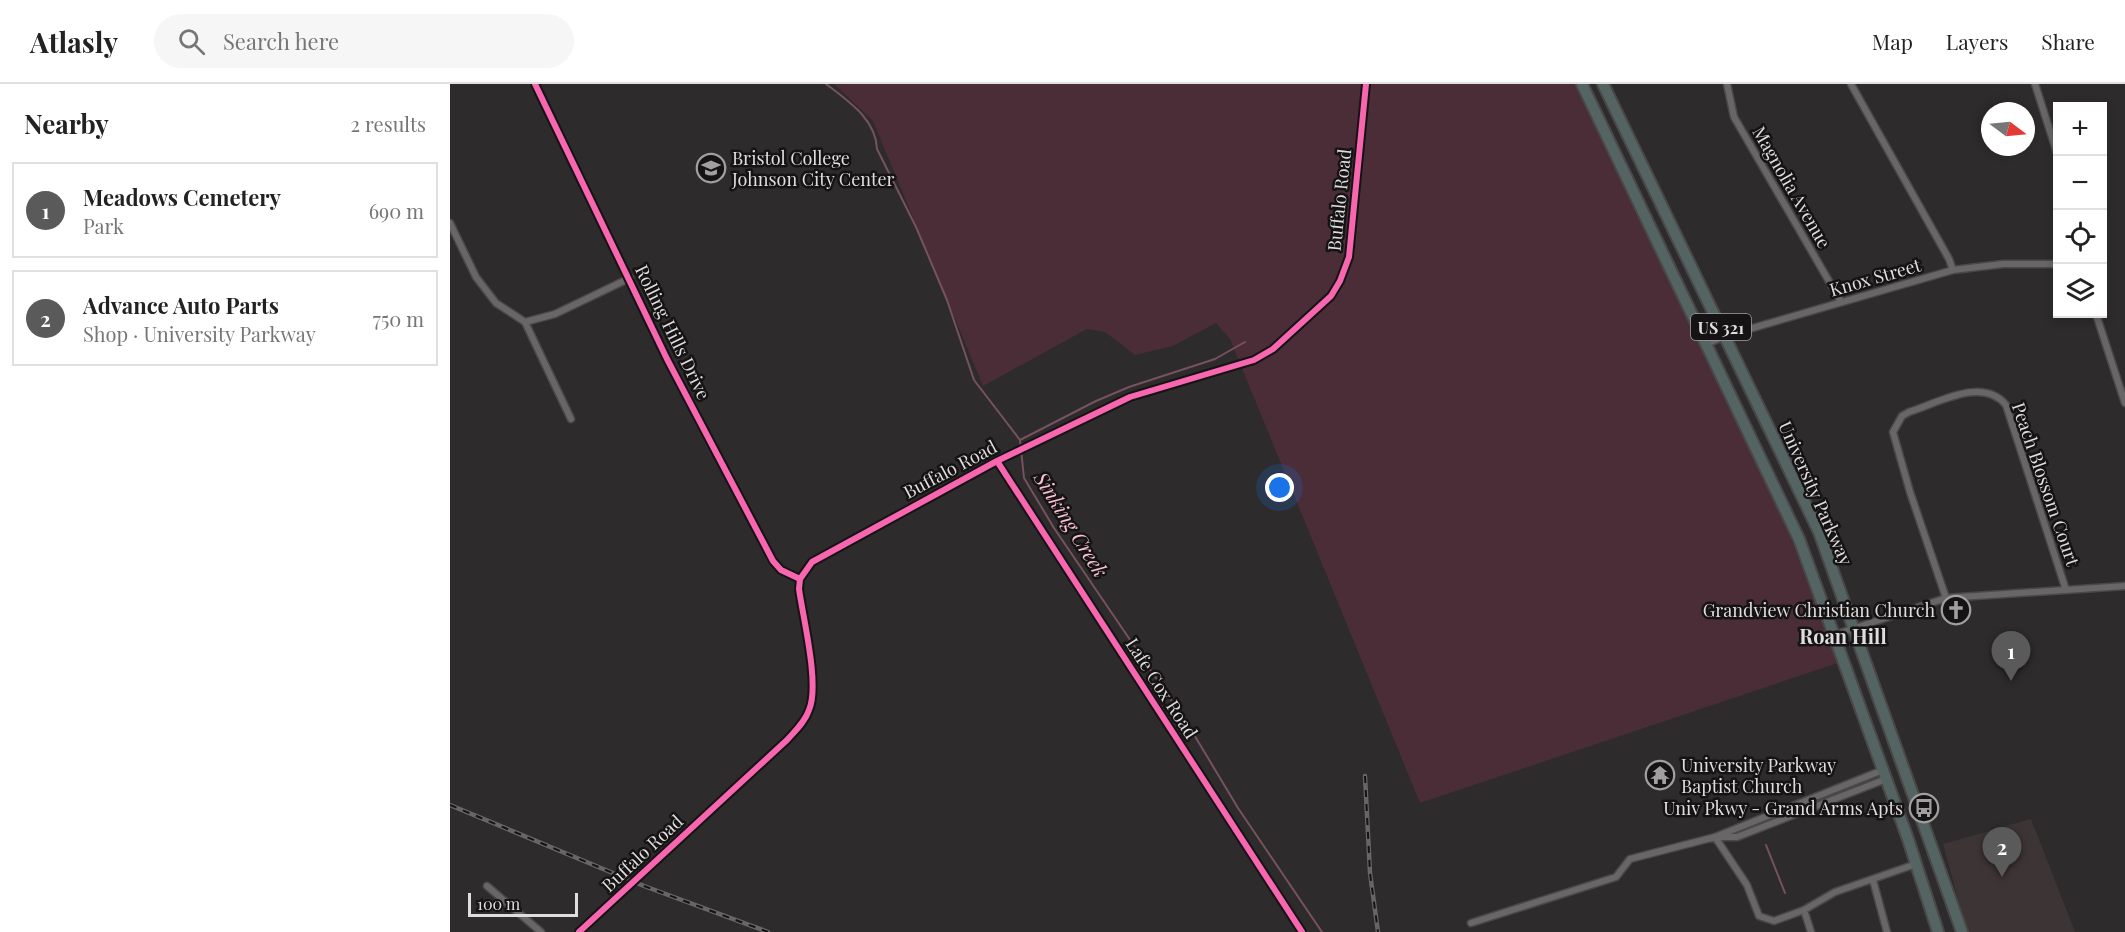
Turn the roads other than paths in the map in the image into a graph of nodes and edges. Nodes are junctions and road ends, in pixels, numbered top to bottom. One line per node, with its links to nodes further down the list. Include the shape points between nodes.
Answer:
1 (535, 84): 14 (street, Rolling Hills Drive)
2 (1365, 84): 22 (street, Buffalo Road, via 1349,257 1340,281 1321,307 1273,349 1254,360 1130,397)
3 (1582, 84): 10 (highway, University Parkway / US 321)
4 (1603, 84): 9 (highway, University Parkway / US 321)
5 (1727, 84): 15 (street, Magnolia Avenue, via 1734,117)
6 (1851, 84): 13 (street)
7 (2035, 84): 8 (street)
8 (2053, 140)
9 (1643, 163): 10 (highway); 18 (highway, University Parkway / US 321)
10 (1624, 171): 19 (highway, University Parkway / US 321)
11 (450, 223): 17 (street, via 476,277 496,303)
12 (2053, 264): 13 (street, Knox Street, via 2002,264)
13 (1953, 270): 15 (street, Knox Street)
14 (630, 279): 17 (street, via 555,314); 25 (street, Rolling Hills Drive, via 773,561 781,570)
15 (1841, 302): 18 (street, Knox Street)
16 (2097, 318): 20 (street)
17 (525, 322): 21 (street)
18 (1725, 336): 19 (street, Knox Street); 23 (highway, University Parkway / US 321)
19 (1706, 344): 24 (highway, University Parkway / US 321)
20 (2125, 403)
21 (571, 419)
22 (997, 461): 25 (street, Buffalo Road, via 823,555 812,562); 43 (street, Lafe Cox Road)
23 (1794, 479): 24 (highway); 29 (highway, University Parkway / US 321, via 1819,532)
24 (1774, 488): 30 (highway, University Parkway / US 321, via 1799,539)
25 (800, 579): 42 (street, Buffalo Road, via 813,687 807,716 787,740)
26 (2125, 586): 27 (street)
27 (2066, 590): 28 (street); 28 (street, Peach Blossom Court, via 2006,405 1994,394 1978,390 1909,412 1893,432)
28 (1946, 598): 29 (street)
29 (1855, 630): 30 (street); 31 (highway, University Parkway / US 321)
30 (1834, 635): 32 (highway, University Parkway / US 321)
31 (1891, 731): 32 (highway); 35 (highway, University Parkway / US 321)
32 (1872, 738): 33 (highway, University Parkway / US 321)
33 (1885, 775): 34 (street); 34 (street, via 1737,837); 36 (highway, University Parkway / US 321)
34 (1715, 837): 39 (street, via 1747,885 1759,916 1774,921); 40 (street, via 1630,859 1616,877)
35 (1936, 858): 36 (highway); 47 (highway, University Parkway / US 321)
36 (1916, 864): 37 (street); 46 (highway, University Parkway / US 321)
37 (1873, 880): 39 (street, via 1835,892); 45 (street)
38 (487, 886): 41 (street)
39 (1804, 910): 44 (street)
40 (1471, 923)
41 (541, 932)
42 (579, 932)
43 (1302, 932)
44 (1811, 932)
45 (1887, 932)
46 (1938, 932)
47 (1962, 932)

